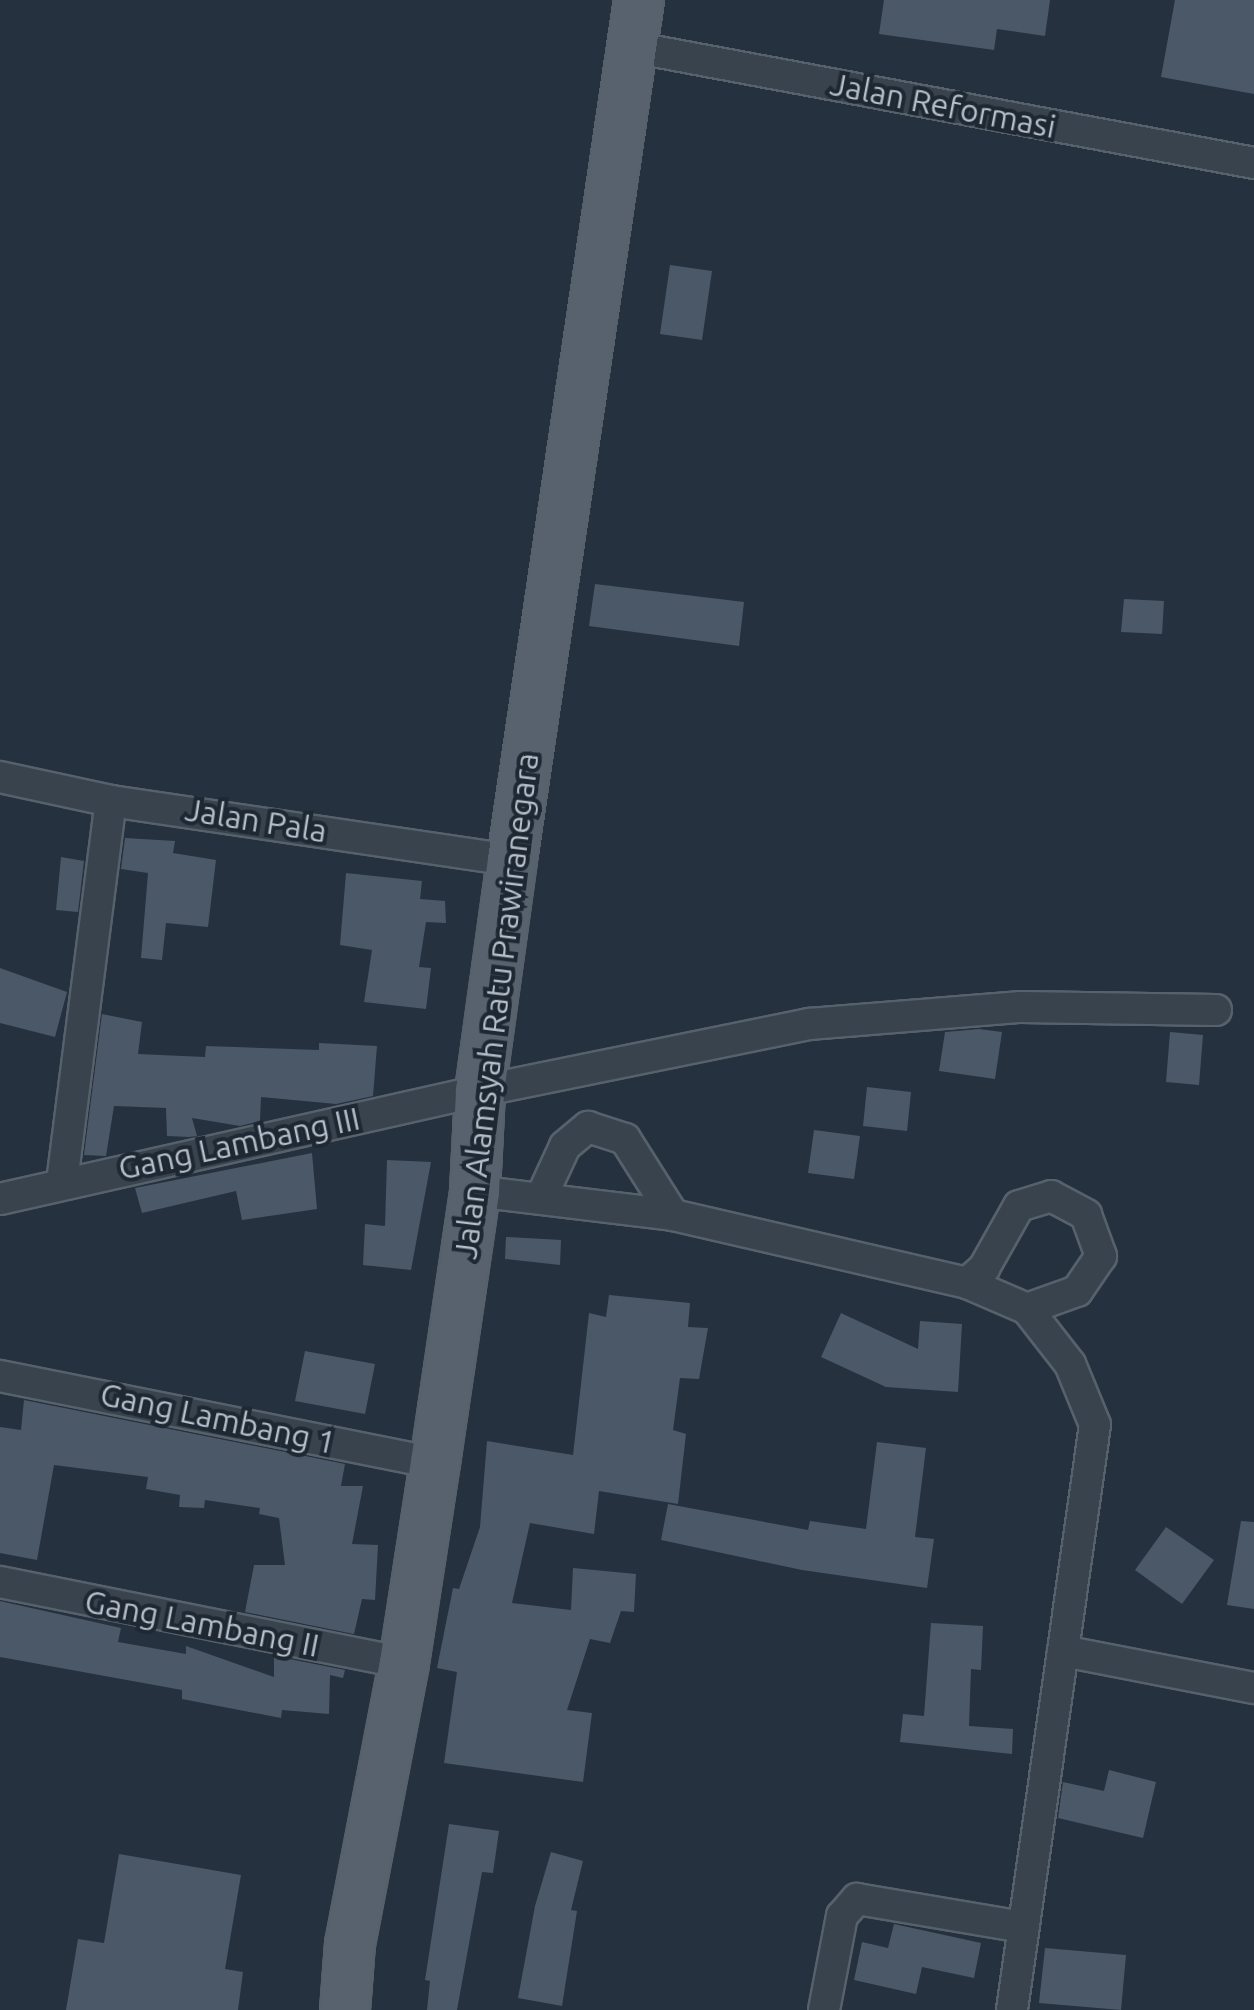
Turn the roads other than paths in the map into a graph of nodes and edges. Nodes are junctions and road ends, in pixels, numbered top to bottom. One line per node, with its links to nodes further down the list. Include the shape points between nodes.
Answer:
1 (640, 0): 2 (main road, Jalan Alamsyah Ratu Prawiranegara)
2 (632, 48): 3 (street, Jalan Reformasi); 6 (main road, Jalan Alamsyah Ratu Prawiranegara)
3 (1254, 163)
4 (0, 778): 5 (street, Jalan Pala)
5 (111, 800): 6 (street, Jalan Pala); 9 (street)
6 (512, 860): 8 (main road, Jalan Alamsyah Ratu Prawiranegara)
7 (1216, 1010): 8 (street, Gang Lambang III, via 1021,1007 808,1024)
8 (480, 1091): 9 (street, Gang Lambang III); 10 (main road, Jalan Alamsyah Ratu Prawiranegara)
9 (62, 1182): 12 (street, Gang Lambang III)
10 (475, 1191): 11 (street); 17 (main road, Jalan Alamsyah Ratu Prawiranegara)
11 (541, 1198): 13 (street); 13 (street, via 565,1146 588,1127 625,1138)
12 (0, 1199)
13 (673, 1215): 14 (street)
14 (967, 1283): 15 (street); 15 (street, via 984,1268 1019,1206 1050,1196 1086,1215 1101,1256 1077,1290)
15 (1027, 1309): 19 (street, via 1070,1364 1095,1425)
16 (0, 1376): 17 (street, Gang Lambang 1)
17 (435, 1463): 20 (main road, Jalan Alamsyah Ratu Prawiranegara)
18 (0, 1582): 20 (street, Gang Lambang II)
19 (1063, 1651): 21 (street); 22 (street)
20 (404, 1663): 23 (main road, Jalan Alamsyah Ratu Prawiranegara, via 350,1944)
21 (1254, 1688)
22 (1024, 1927): 24 (street, via 858,1899 842,1916); 25 (street)
23 (345, 2010)
24 (824, 2010)
25 (1012, 2010)

